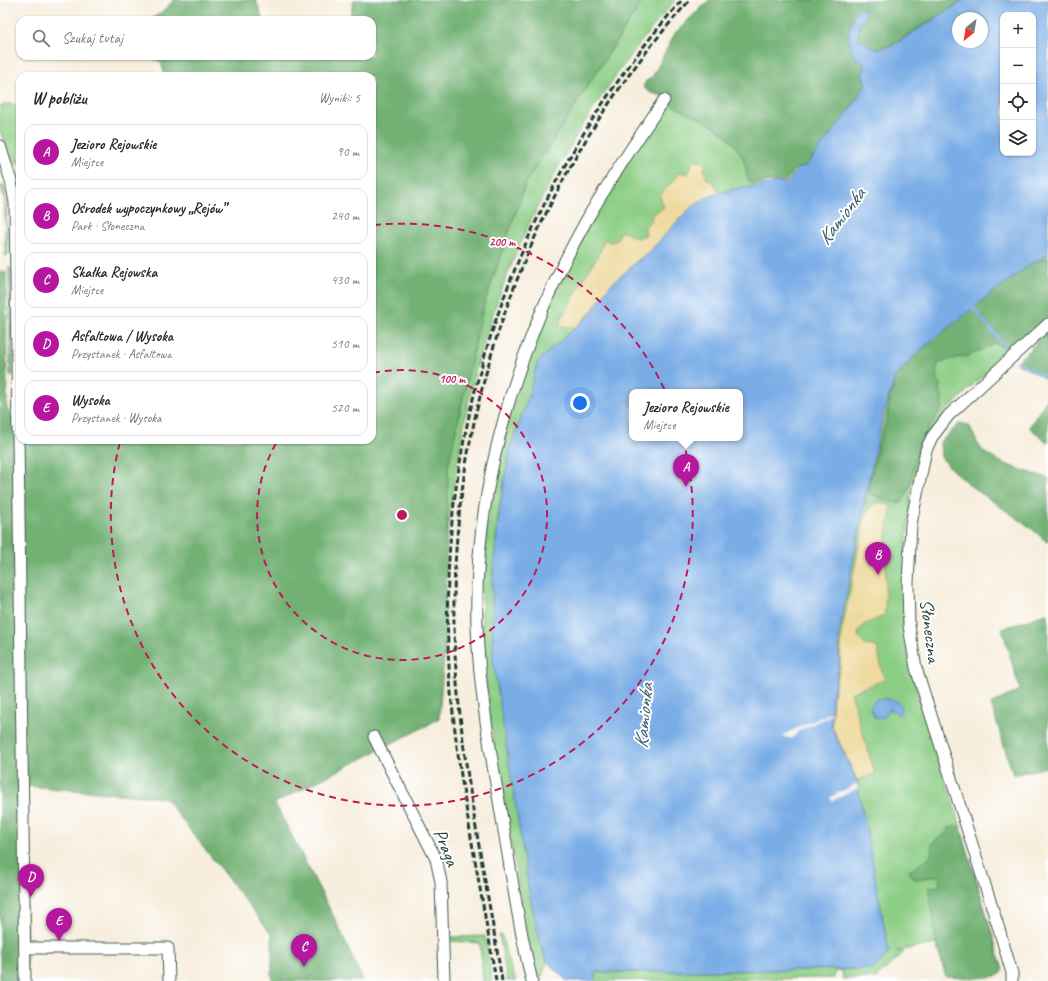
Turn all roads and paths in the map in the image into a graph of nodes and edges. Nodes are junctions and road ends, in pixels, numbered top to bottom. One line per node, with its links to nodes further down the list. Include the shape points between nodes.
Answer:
1 (664, 100): 11 (street, via 599,200 556,282 513,389 498,439 485,505 477,590 479,660 490,746)
2 (0, 146): 3 (street, via 15,204)
3 (16, 278)
4 (1048, 324): 12 (street, Słoneczna, via 964,400 932,437 921,466 909,553 909,626 916,668 999,929)
5 (18, 444): 7 (street)
6 (374, 737): 10 (street, Praga, via 439,869)
7 (25, 948): 8 (street); 9 (street, via 168,948)
8 (25, 981)
9 (169, 981)
10 (444, 981)
11 (532, 981)
12 (1012, 981)

